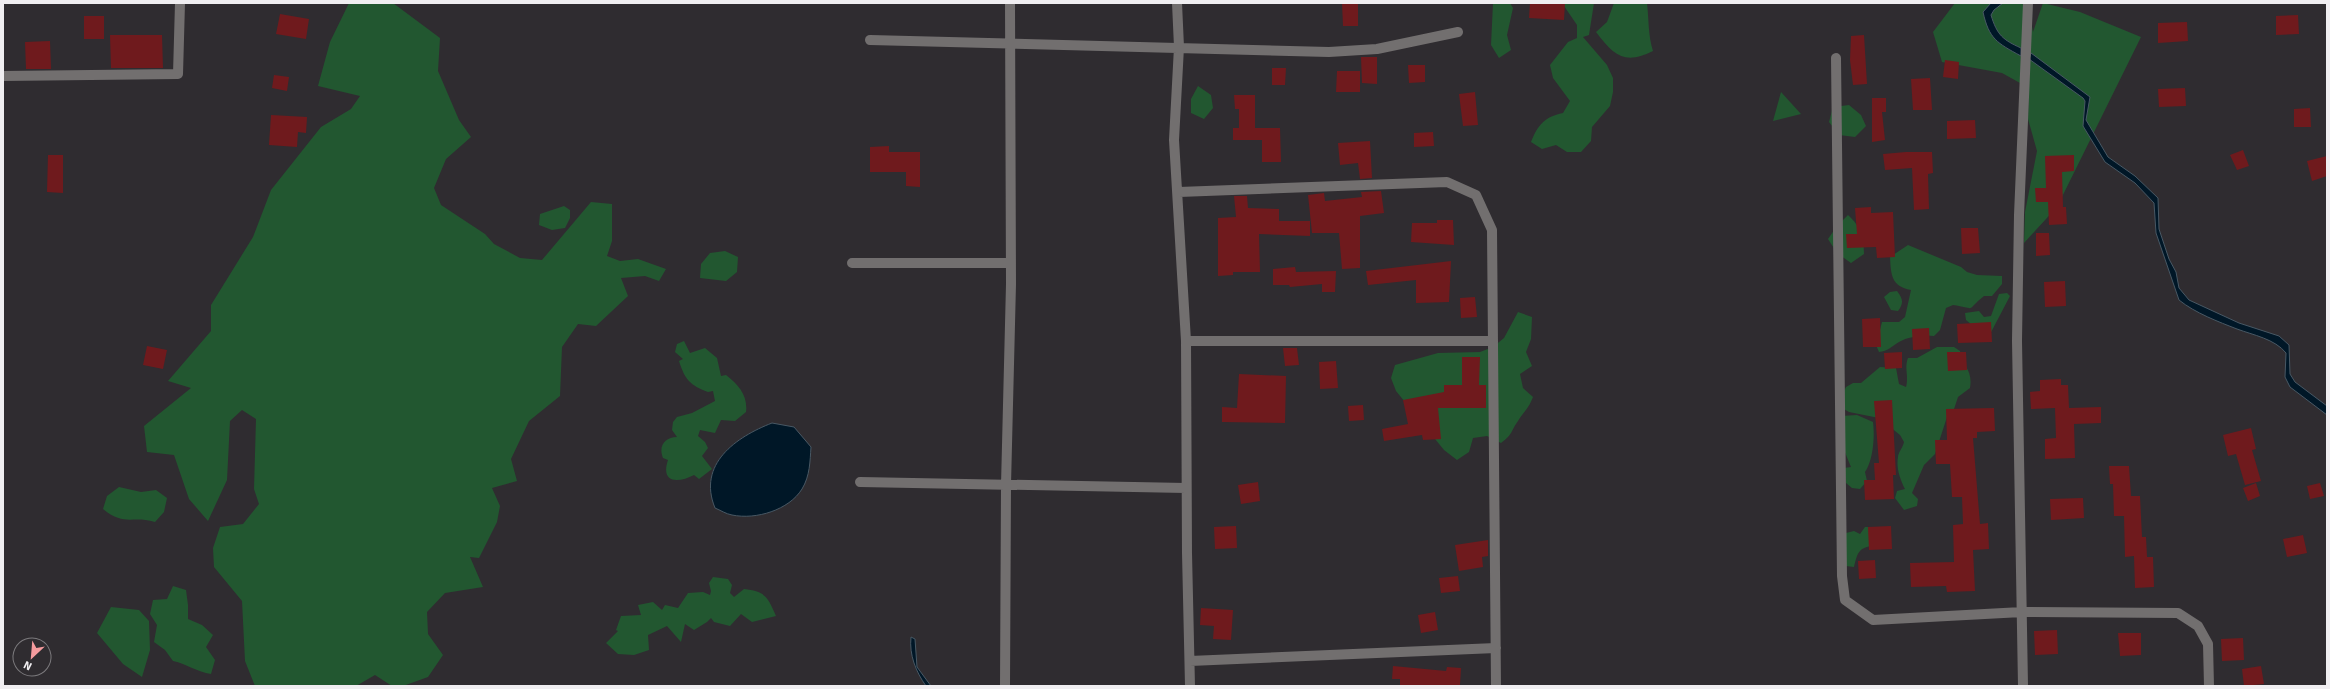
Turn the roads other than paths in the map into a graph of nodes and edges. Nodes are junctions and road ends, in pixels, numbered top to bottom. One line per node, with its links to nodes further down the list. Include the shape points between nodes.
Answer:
1 (180, 3): 10 (street, via 178,74)
2 (1010, 3): 7 (street)
3 (1177, 3): 8 (street)
4 (2028, 3): 19 (street, via 2016,341)
5 (1458, 32): 8 (street, via 1376,49 1328,52)
6 (870, 40): 7 (street)
7 (1010, 43): 8 (street); 13 (street)
8 (1179, 47): 11 (street, via 1174,140)
9 (1836, 58): 19 (street, via 1842,576 1845,600 1873,620)
10 (3, 76)
11 (1179, 192): 14 (street); 15 (street, via 1447,182 1476,195 1492,230)
12 (852, 263): 13 (street)
13 (1011, 263): 17 (street)
14 (1186, 341): 15 (street); 18 (street)
15 (1493, 341): 20 (street)
16 (860, 482): 17 (street)
17 (1006, 485): 18 (street); 22 (street)
18 (1186, 488): 21 (street)
19 (2022, 612): 25 (street); 26 (street, via 2178,613 2198,626 2208,644)
20 (1496, 648): 21 (street); 24 (street)
21 (1190, 661): 23 (street)
22 (1005, 686)
23 (1190, 686)
24 (1496, 686)
25 (2023, 686)
26 (2209, 686)

